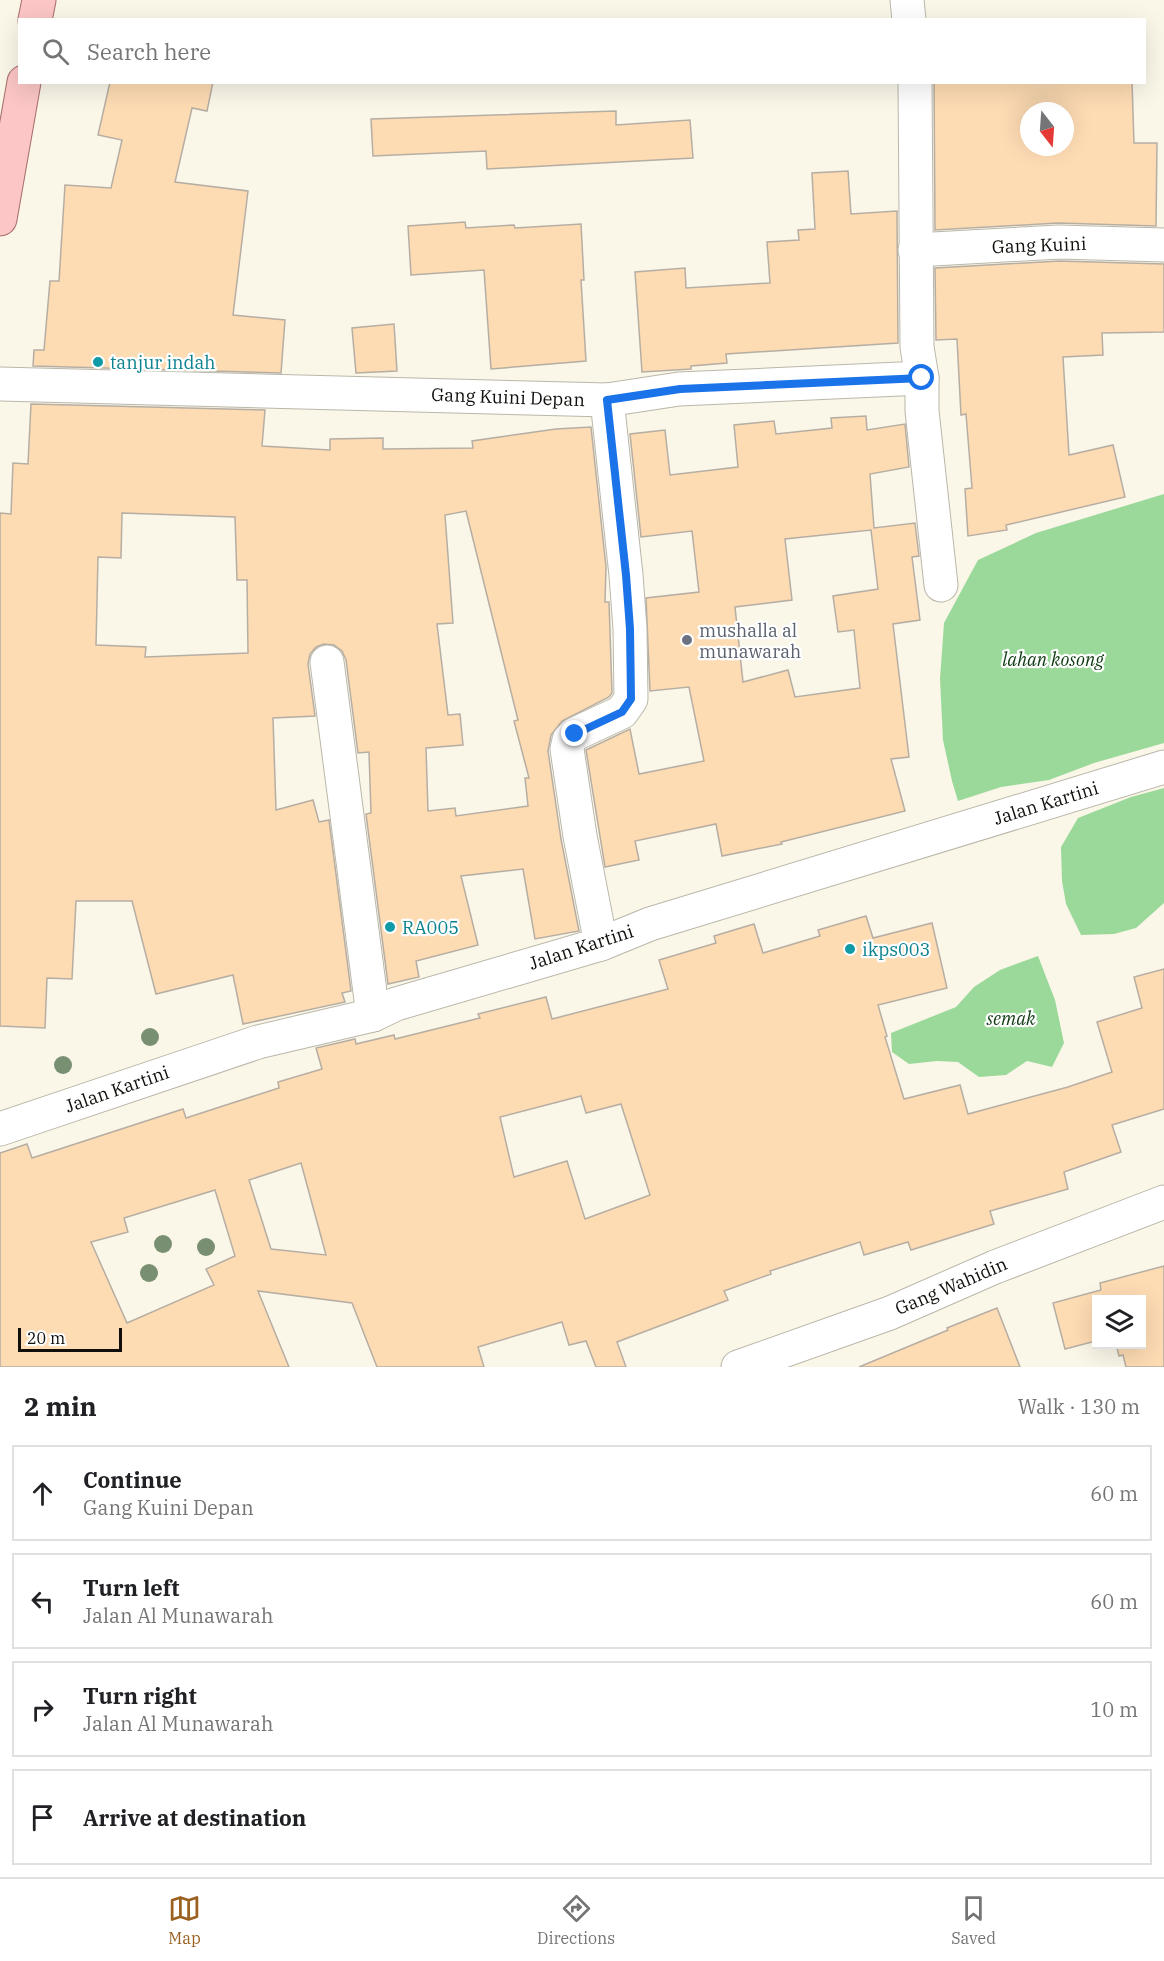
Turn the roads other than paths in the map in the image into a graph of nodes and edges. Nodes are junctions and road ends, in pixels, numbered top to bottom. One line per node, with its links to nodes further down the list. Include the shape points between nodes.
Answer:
1 (39, 0): 3 (main road)
2 (907, 0): 4 (street)
3 (35, 18)
4 (909, 18)
5 (24, 84): 7 (main road)
6 (915, 84): 9 (street)
7 (0, 219)
8 (1164, 245): 9 (street, Gang Kuini, via 1059,242)
9 (915, 250): 10 (street, via 917,347)
10 (922, 378): 12 (street, Gang Kuini Depan, via 680,389); 13 (street, via 922,411)
11 (0, 384): 12 (street, Gang Kuini Depan)
12 (607, 400): 16 (street, via 626,575 631,699 622,712 575,734 567,750)
13 (941, 585)
14 (327, 663): 17 (street)
15 (1164, 767): 16 (street, Jalan Kartini, via 650,924)
16 (601, 944): 17 (street, Jalan Kartini, via 396,1004)
17 (373, 1015): 18 (street, Jalan Kartini, via 258,1042)
18 (0, 1128)
19 (1164, 1202): 20 (street, Gang Wahidin, via 995,1267 890,1313)
20 (738, 1367)

